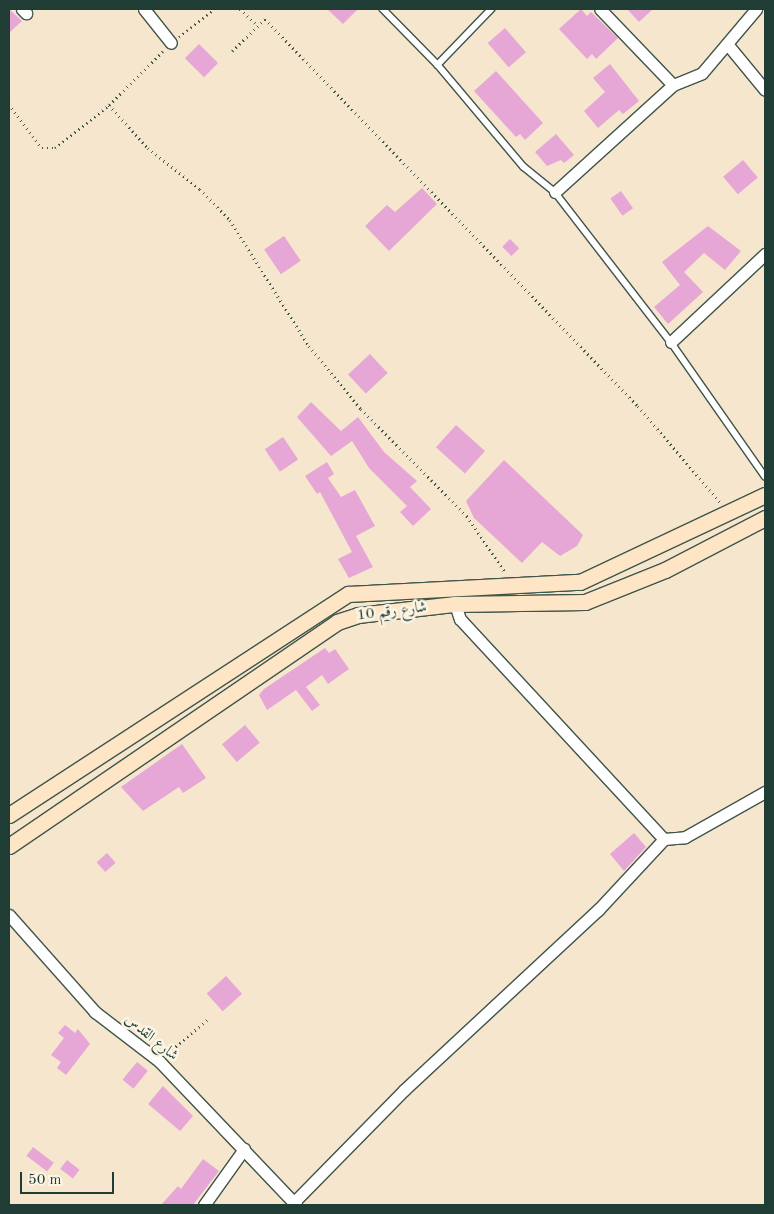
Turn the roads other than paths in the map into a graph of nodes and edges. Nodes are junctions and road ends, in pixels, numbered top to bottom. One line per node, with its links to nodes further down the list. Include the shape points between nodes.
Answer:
1 (144, 9): 6 (street)
2 (383, 9): 8 (lane)
3 (492, 9): 8 (lane)
4 (600, 9): 9 (street)
5 (756, 9): 7 (street)
6 (171, 43)
7 (728, 45): 9 (street, via 702,73); 10 (street)
8 (438, 65): 11 (lane, via 524,168)
9 (673, 85): 11 (street)
10 (765, 90)
11 (556, 192): 13 (lane)
12 (765, 254): 13 (street)
13 (671, 342): 14 (lane)
14 (765, 476)
15 (765, 495): 19 (main road, شارع رقم 10, via 580,582 348,594)
16 (765, 518): 17 (main road, شارع رقم 10, via 665,570 585,602)
17 (455, 604): 20 (street, via 468,628); 21 (main road, شارع رقم 10, via 358,615 337,622)
18 (765, 792): 20 (street, via 684,837)
19 (9, 816)
20 (664, 839): 24 (street, via 598,910 404,1090)
21 (9, 846)
22 (9, 915): 23 (street, شارع القدس, via 95,1012 160,1061)
23 (244, 1148): 24 (street, شارع القدس); 25 (street)
24 (295, 1203)
25 (204, 1205)

